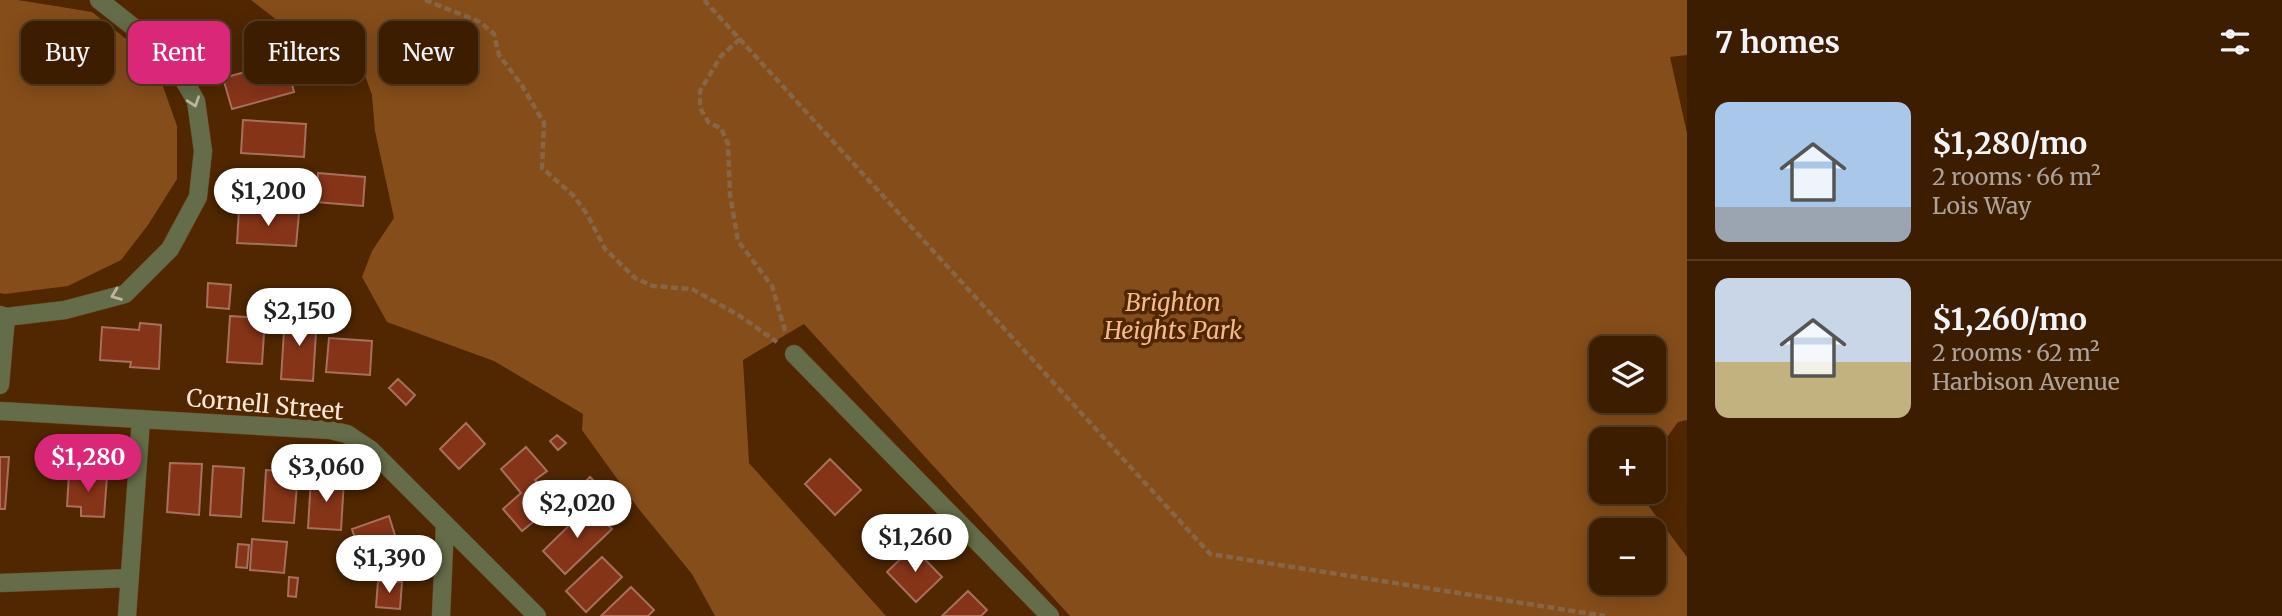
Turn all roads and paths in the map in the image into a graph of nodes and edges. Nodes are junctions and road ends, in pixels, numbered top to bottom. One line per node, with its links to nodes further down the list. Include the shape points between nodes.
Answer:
1 (99, 0): 5 (street, one-way to 5, via 170,56 196,101 203,151 198,197 170,249 125,293 65,310)
2 (425, 0): 6 (path, via 480,22 494,34 499,55 544,123 542,168 573,195 605,249 635,278 653,286 692,289)
3 (704, 0): 4 (path)
4 (740, 39): 6 (path, via 721,56 700,91 700,108 709,123 721,128 728,144 738,242 772,285); 17 (path, via 1210,554)
5 (3, 316): 7 (street)
6 (794, 355): 16 (street)
7 (0, 385)
8 (0, 411): 9 (street, Cornell Street)
9 (141, 419): 10 (street, Cornell Street, via 347,434 371,450); 11 (street)
10 (445, 524): 14 (street); 15 (street, Cornell Street)
11 (130, 578): 12 (street); 13 (street)
12 (0, 583)
13 (127, 616)
14 (441, 616)
15 (537, 616)
16 (1049, 616)
17 (1605, 616)

